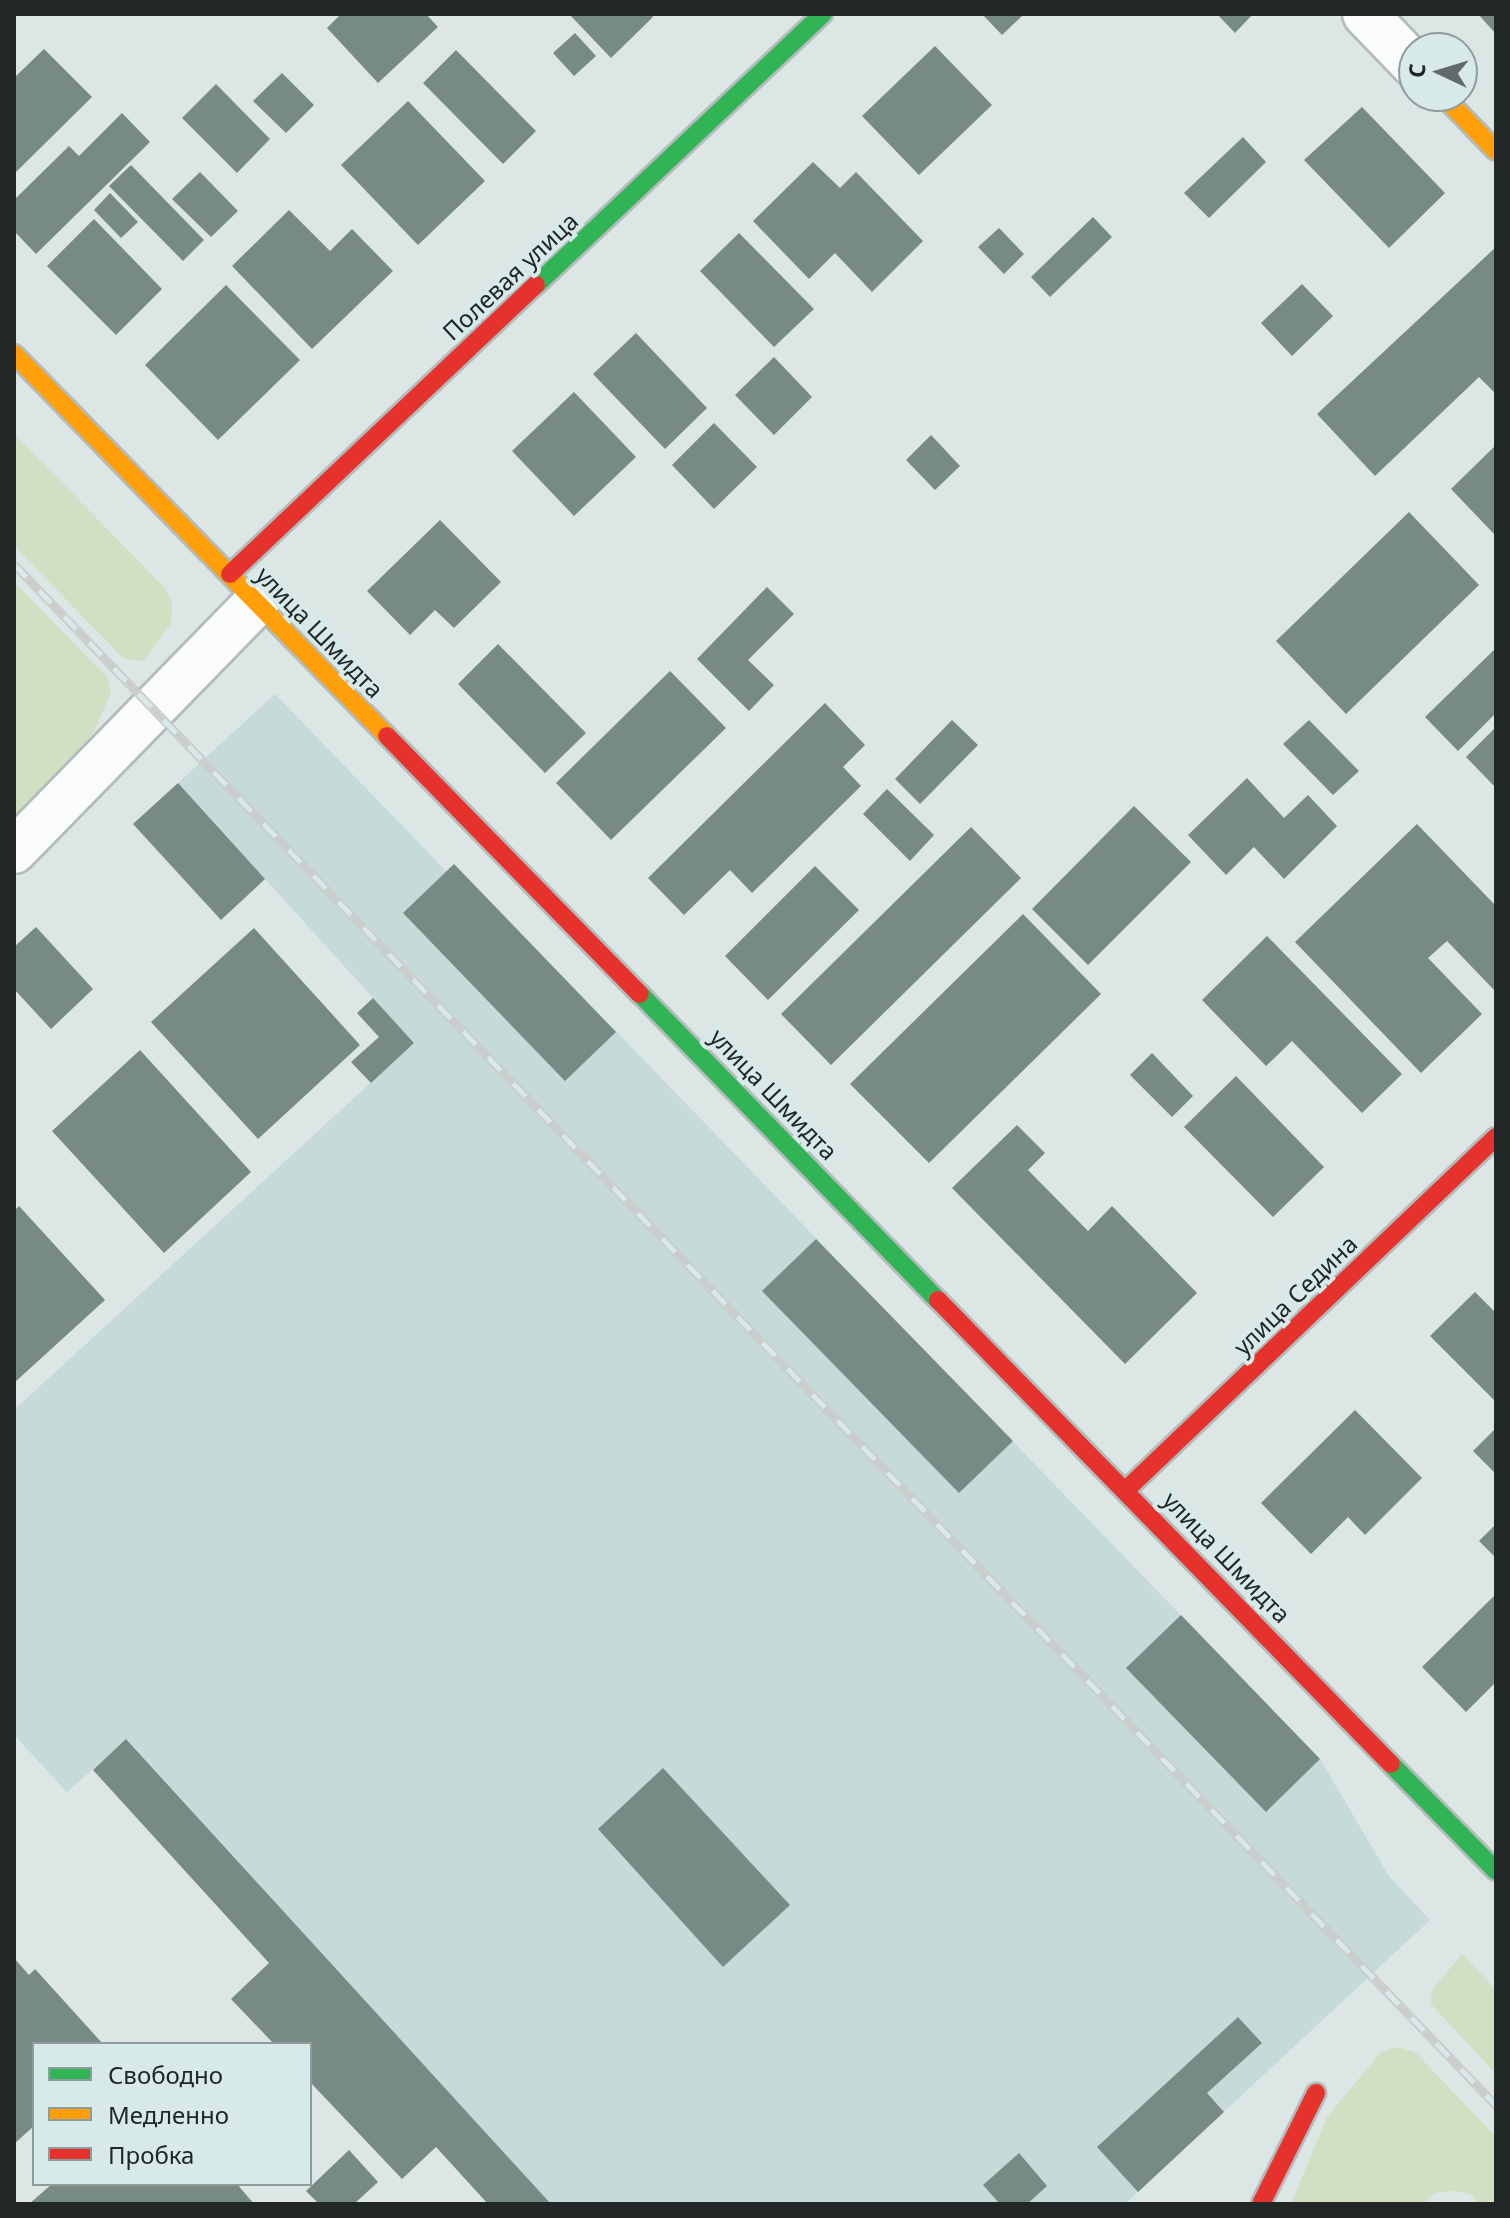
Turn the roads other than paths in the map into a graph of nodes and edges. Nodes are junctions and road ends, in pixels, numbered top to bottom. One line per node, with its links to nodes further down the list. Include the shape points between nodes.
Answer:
1 (823, 14): 7 (street, Полевая улица)
2 (1365, 14): 3 (street)
3 (1398, 48)
4 (1458, 112): 5 (street)
5 (1496, 151)
6 (14, 354): 7 (street, улица Шмидта)
7 (243, 588): 8 (street); 10 (street, улица Шмидта)
8 (14, 851)
9 (1496, 1137): 10 (street, улица Седина)
10 (1127, 1489): 11 (street, улица Шмидта)
11 (1496, 1871)
12 (1316, 2093): 13 (street)
13 (1261, 2204)

